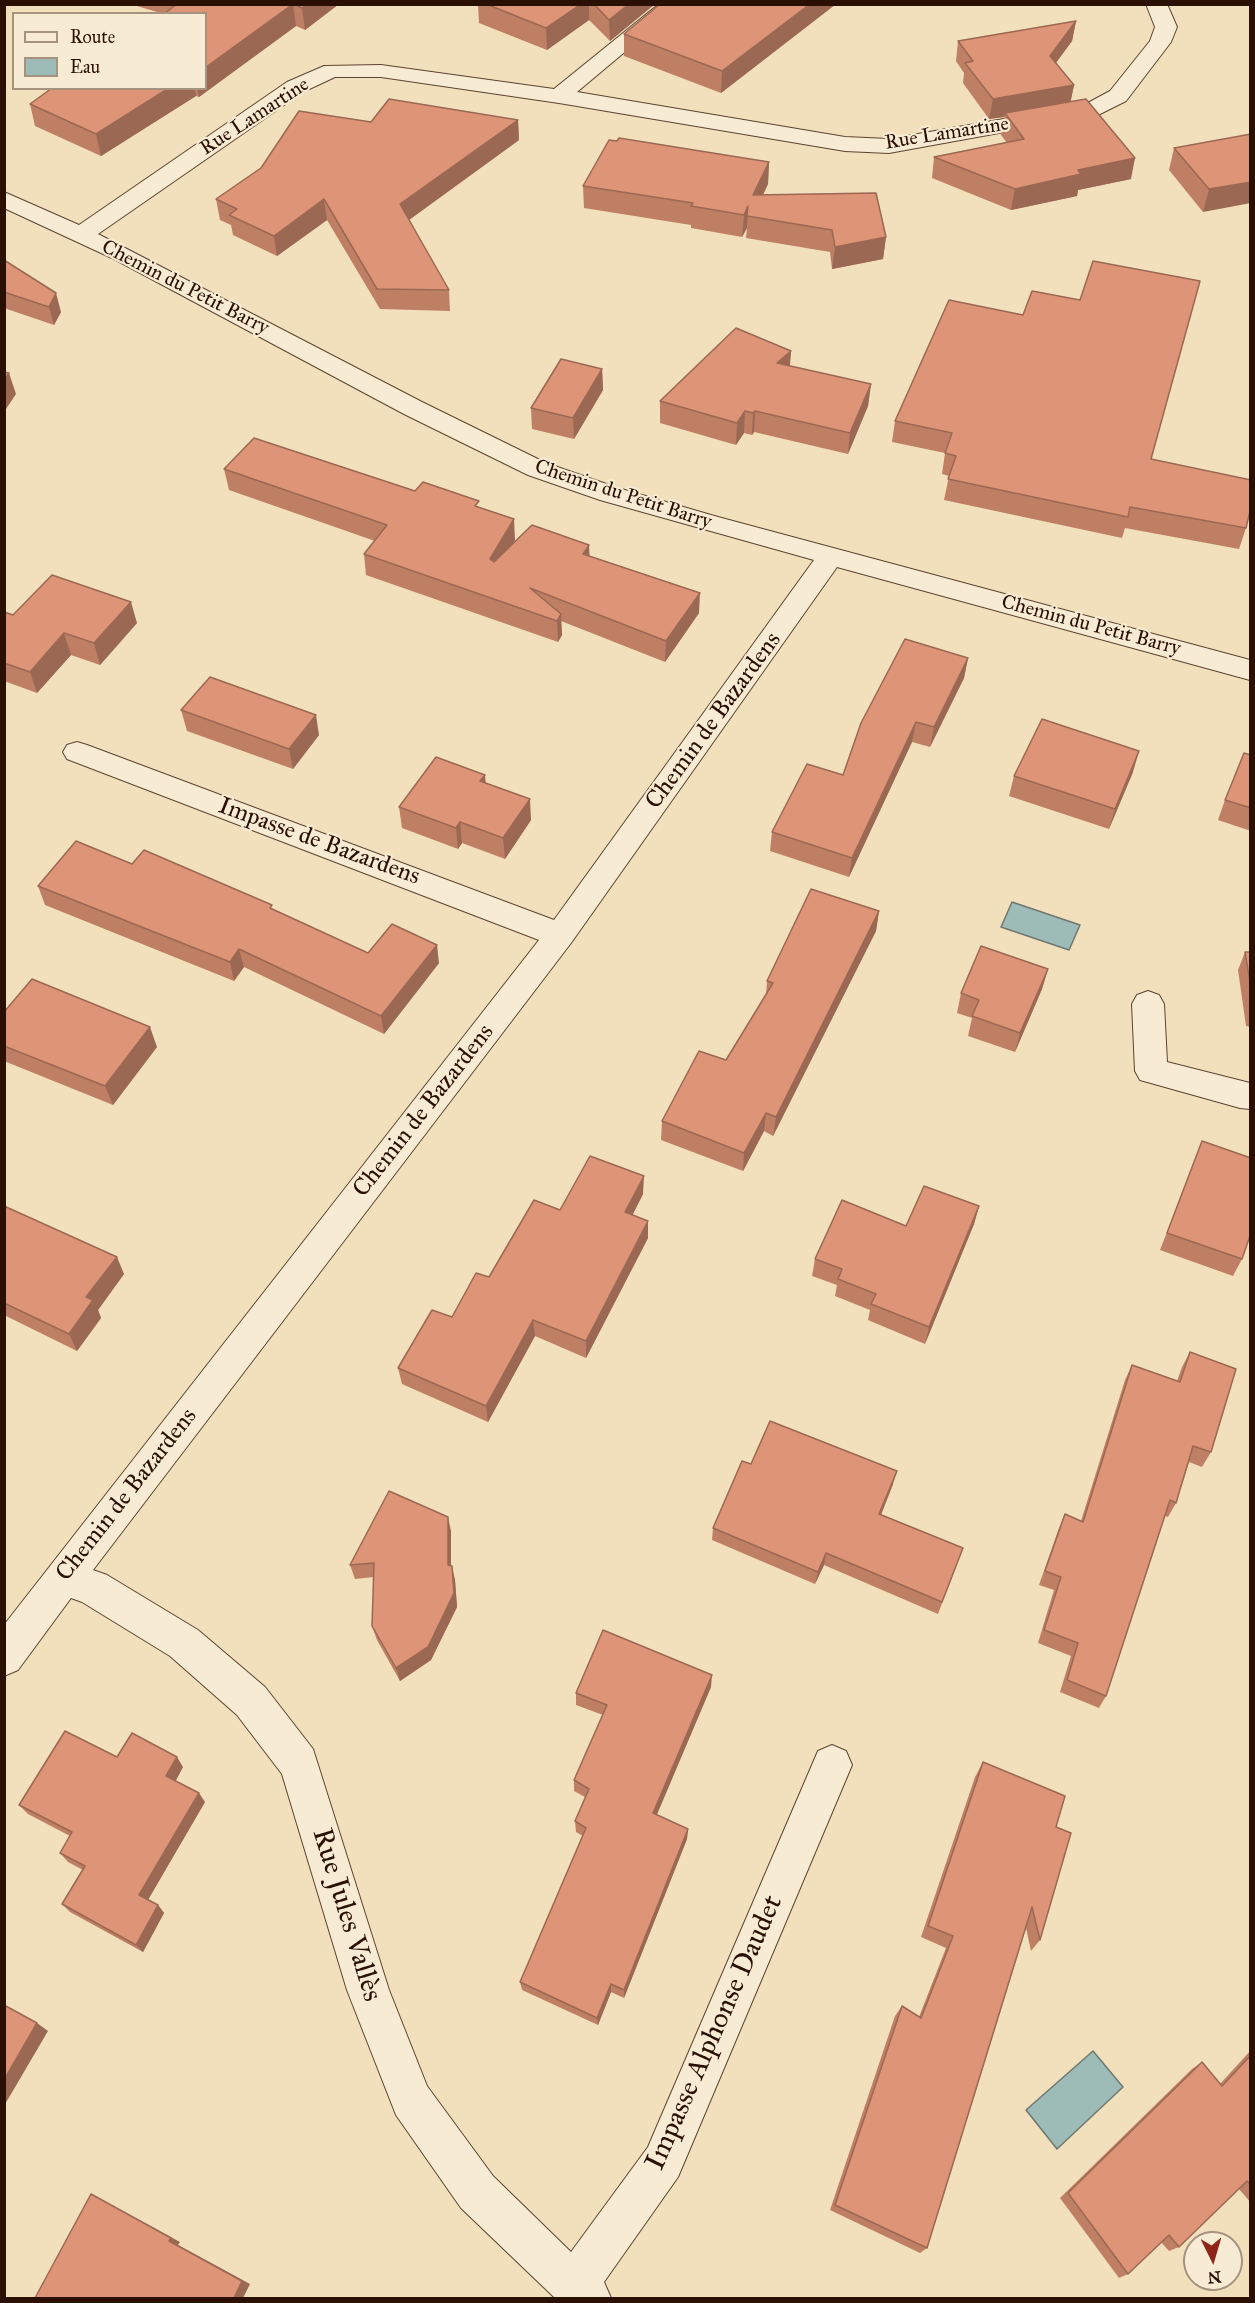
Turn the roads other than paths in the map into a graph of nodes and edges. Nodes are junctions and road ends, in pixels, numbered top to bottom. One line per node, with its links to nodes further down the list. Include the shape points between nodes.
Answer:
1 (672, 4): 3 (street)
2 (1156, 4): 3 (street, Rue Lamartine, via 1166,27 1160,42 1118,96 1090,110 889,146 845,144)
3 (559, 96): 5 (street, Rue Lamartine, via 381,71 332,71 296,87)
4 (4, 199): 5 (street, Chemin du Petit Barry)
5 (81, 235): 6 (street, Chemin du Petit Barry, via 537,469 609,494)
6 (831, 556): 7 (street, Chemin du Petit Barry); 9 (street, Chemin de Bazardens)
7 (1251, 670)
8 (77, 752): 9 (street, Impasse de Bazardens)
9 (561, 935): 12 (street, Chemin de Bazardens)
10 (1148, 1004): 11 (street, via 1151,1071)
11 (1251, 1096)
12 (64, 1577): 13 (street, Chemin de Bazardens); 15 (street, Rue Jules Vallès, via 94,1588 184,1642 251,1701 299,1763 368,1990 411,2100 477,2192)
13 (4, 1657)
14 (832, 1765): 15 (street, Impasse Alphonse Daudet, via 663,2162)
15 (582, 2292)

